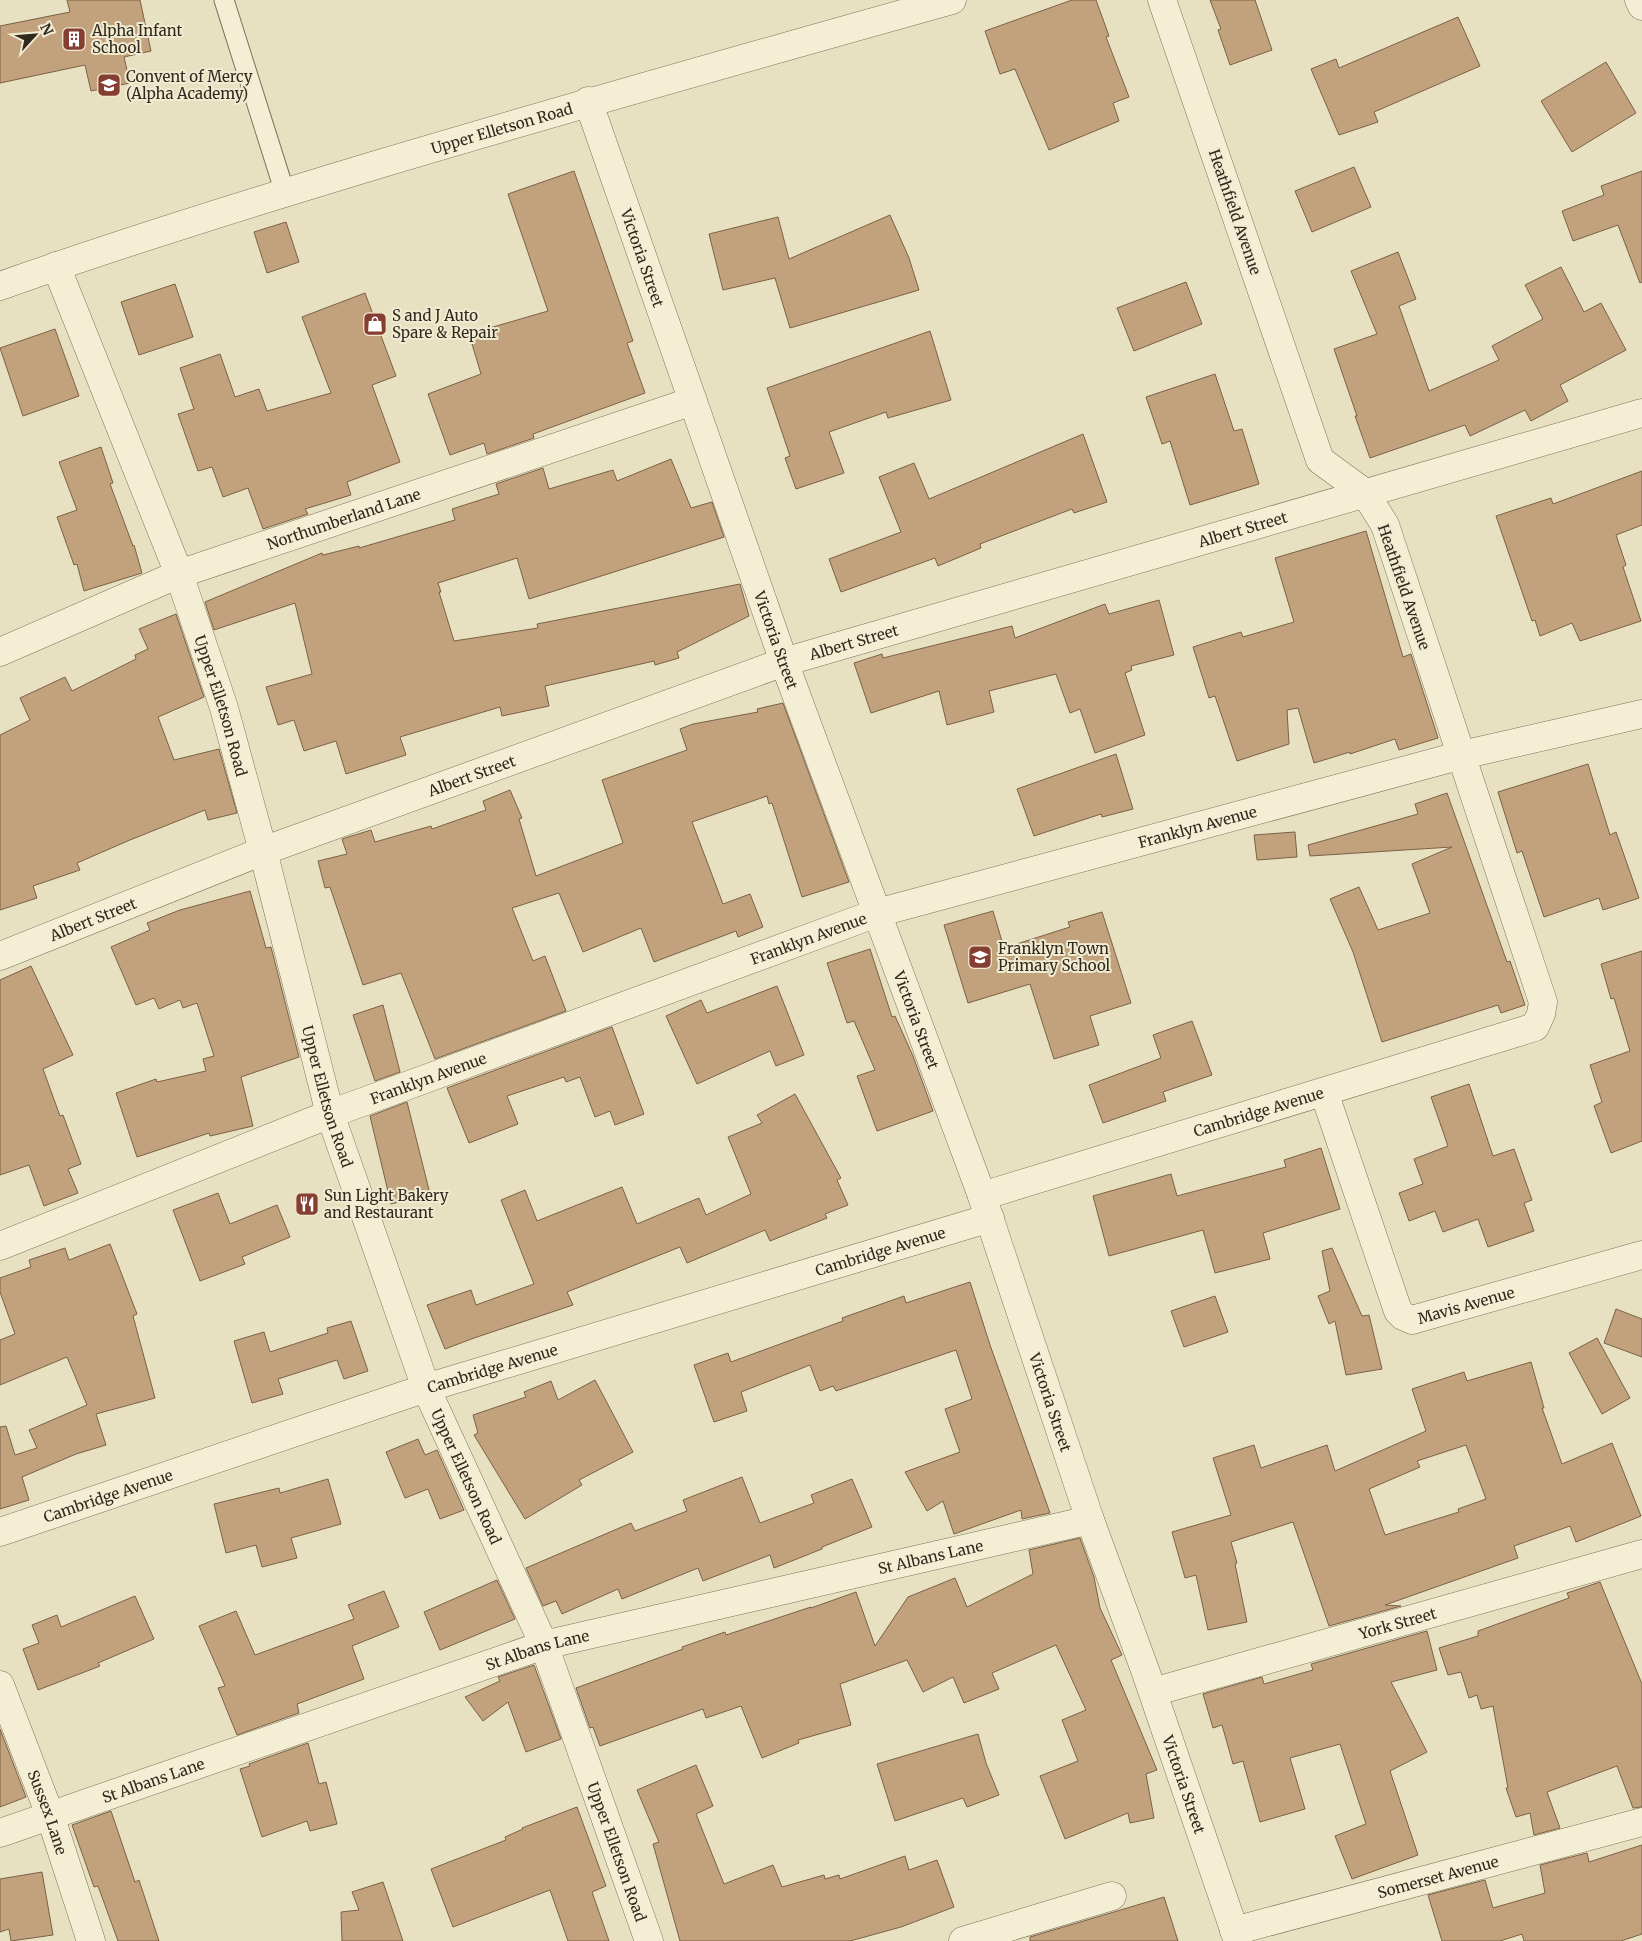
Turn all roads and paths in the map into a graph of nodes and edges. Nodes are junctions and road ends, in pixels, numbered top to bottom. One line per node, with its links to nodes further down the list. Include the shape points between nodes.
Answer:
1 (224, 0): 7 (lane)
2 (952, 0): 6 (street, Upper Elletson Road)
3 (1162, 0): 12 (street, Heathfield Avenue, via 1320,460)
4 (1639, 0): 5 (street)
5 (1642, 6)
6 (588, 102): 7 (street, Upper Elletson Road); 10 (street, Victoria Street)
7 (285, 193): 8 (street, Upper Elletson Road)
8 (56, 266): 9 (street, Upper Elletson Road); 13 (street, Upper Elletson Road)
9 (0, 286)
10 (693, 401): 13 (street, Northumberland Lane); 15 (street, Victoria Street)
11 (1642, 413): 12 (street, Albert Street)
12 (1365, 493): 15 (street, Albert Street); 17 (street, Heathfield Avenue, via 1385,524)
13 (179, 574): 14 (street, Northumberland Lane); 18 (street, Upper Elletson Road, via 224,708)
14 (0, 652)
15 (784, 662): 18 (street, Albert Street); 19 (street, Victoria Street)
16 (1642, 714): 17 (street, Franklyn Avenue)
17 (1462, 755): 19 (street, Franklyn Avenue); 21 (street, Heathfield Avenue, via 1543,1002)
18 (263, 851): 20 (street, Albert Street); 23 (street, Upper Elletson Road)
19 (878, 913): 23 (street, Franklyn Avenue); 24 (street, Victoria Street)
20 (0, 956)
21 (1535, 1027): 22 (street, Cambridge Avenue)
22 (1324, 1092): 24 (street, Cambridge Avenue); 26 (street, Mavis Avenue, via 1398,1311 1403,1316 1412,1320)
23 (330, 1114): 25 (street, Franklyn Avenue); 27 (street, Upper Elletson Road)
24 (986, 1207): 27 (street, Cambridge Avenue); 28 (street, Victoria Street)
25 (0, 1246)
26 (1642, 1255)
27 (426, 1388): 29 (street, Cambridge Avenue); 31 (street, Upper Elletson Road)
28 (1090, 1520): 31 (street, St Albans Lane); 33 (street, Victoria Street)
29 (0, 1532)
30 (1642, 1554): 33 (street, York Street)
31 (544, 1645): 34 (street, St Albans Lane); 40 (street, Upper Elletson Road)
32 (0, 1685): 34 (street, Sussex Lane)
33 (1153, 1692): 38 (street, Victoria Street)
34 (50, 1816): 36 (street, St Albans Lane); 39 (street, Sussex Lane)
35 (1642, 1822): 38 (street, Somerset Avenue)
36 (0, 1833)
37 (1112, 1896): 41 (street)
38 (1236, 1936)
39 (91, 1941)
40 (649, 1941)
41 (963, 1941)

